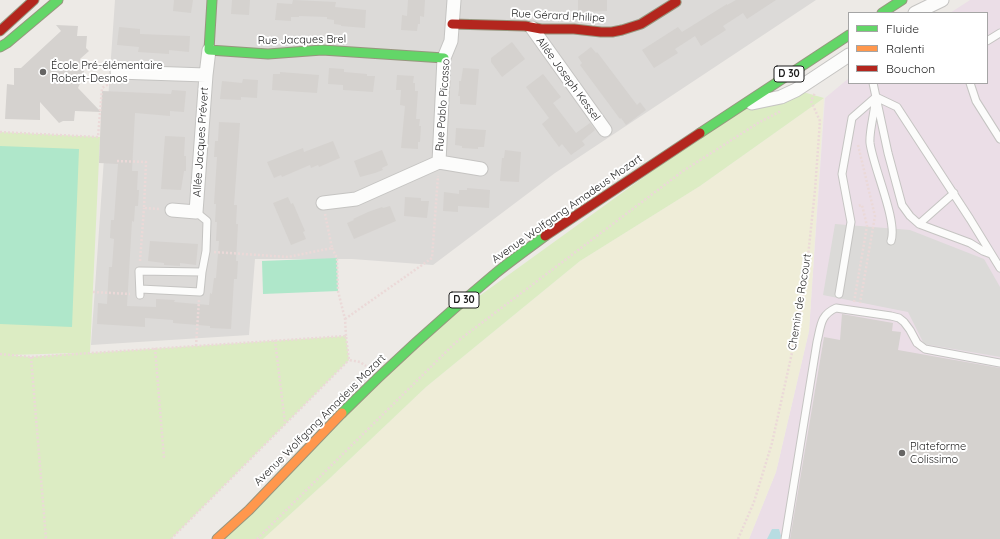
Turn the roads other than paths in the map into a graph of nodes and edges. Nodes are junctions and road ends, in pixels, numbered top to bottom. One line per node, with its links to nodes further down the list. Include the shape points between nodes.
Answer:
1 (34, 0): 12 (main road)
2 (58, 0): 16 (main road)
3 (212, 0): 17 (main road)
4 (454, 0): 10 (street, Rue Pablo Picasso)
5 (902, 0): 8 (main road)
6 (942, 0): 9 (street)
7 (677, 1): 11 (main road, Rue Gérard Philipe, via 650,20 627,29 602,32)
8 (884, 12)
9 (917, 12)
10 (452, 24): 11 (main road, Rue Gérard Philipe); 19 (street, Rue Pablo Picasso, via 451,41)
11 (532, 28): 26 (street, Allée Joseph Kessel)
12 (0, 32)
13 (1000, 33): 15 (lane)
14 (848, 36): 25 (main road, Avenue Wolfgang Amadeus Mozart / D 30)
15 (988, 40)
16 (0, 47)
17 (209, 50): 19 (main road, Rue Jacques Brel, via 268,54 322,50); 21 (street, Allée Jacques Prévert)
18 (848, 56): 25 (street, via 781,98)
19 (444, 58): 28 (street, Rue Pablo Picasso)
20 (117, 72): 21 (street)
21 (206, 75): 33 (street, Allée Jacques Prévert)
22 (873, 84): 24 (lane)
23 (970, 84): 27 (lane, via 976,101)
24 (876, 97): 30 (lane, via 897,107); 34 (lane, via 902,205); 35 (lane, via 870,141 891,219); 39 (lane, via 852,118 842,174 851,222)
25 (745, 104): 41 (main road, Avenue Wolfgang Amadeus Mozart / D 30, via 555,229 497,272 380,375)
26 (605, 130)
27 (1000, 139)
28 (439, 162): 29 (street); 31 (street, via 356,199)
29 (481, 170)
30 (954, 194): 34 (lane); 36 (lane)
31 (323, 203)
32 (172, 210): 33 (street, Allée Jacques Prévert)
33 (196, 212): 38 (lane, via 207,221)
34 (919, 224): 36 (lane, via 970,243)
35 (891, 242)
36 (991, 254): 37 (lane)
37 (1000, 268)
38 (202, 272): 38 (lane, via 200,292 140,292 139,271)
39 (839, 294)
40 (1000, 363): 42 (lane, via 925,349 916,343 910,330 899,318 848,309 836,308 829,311 823,318 817,342)
41 (218, 539)
42 (785, 539)

